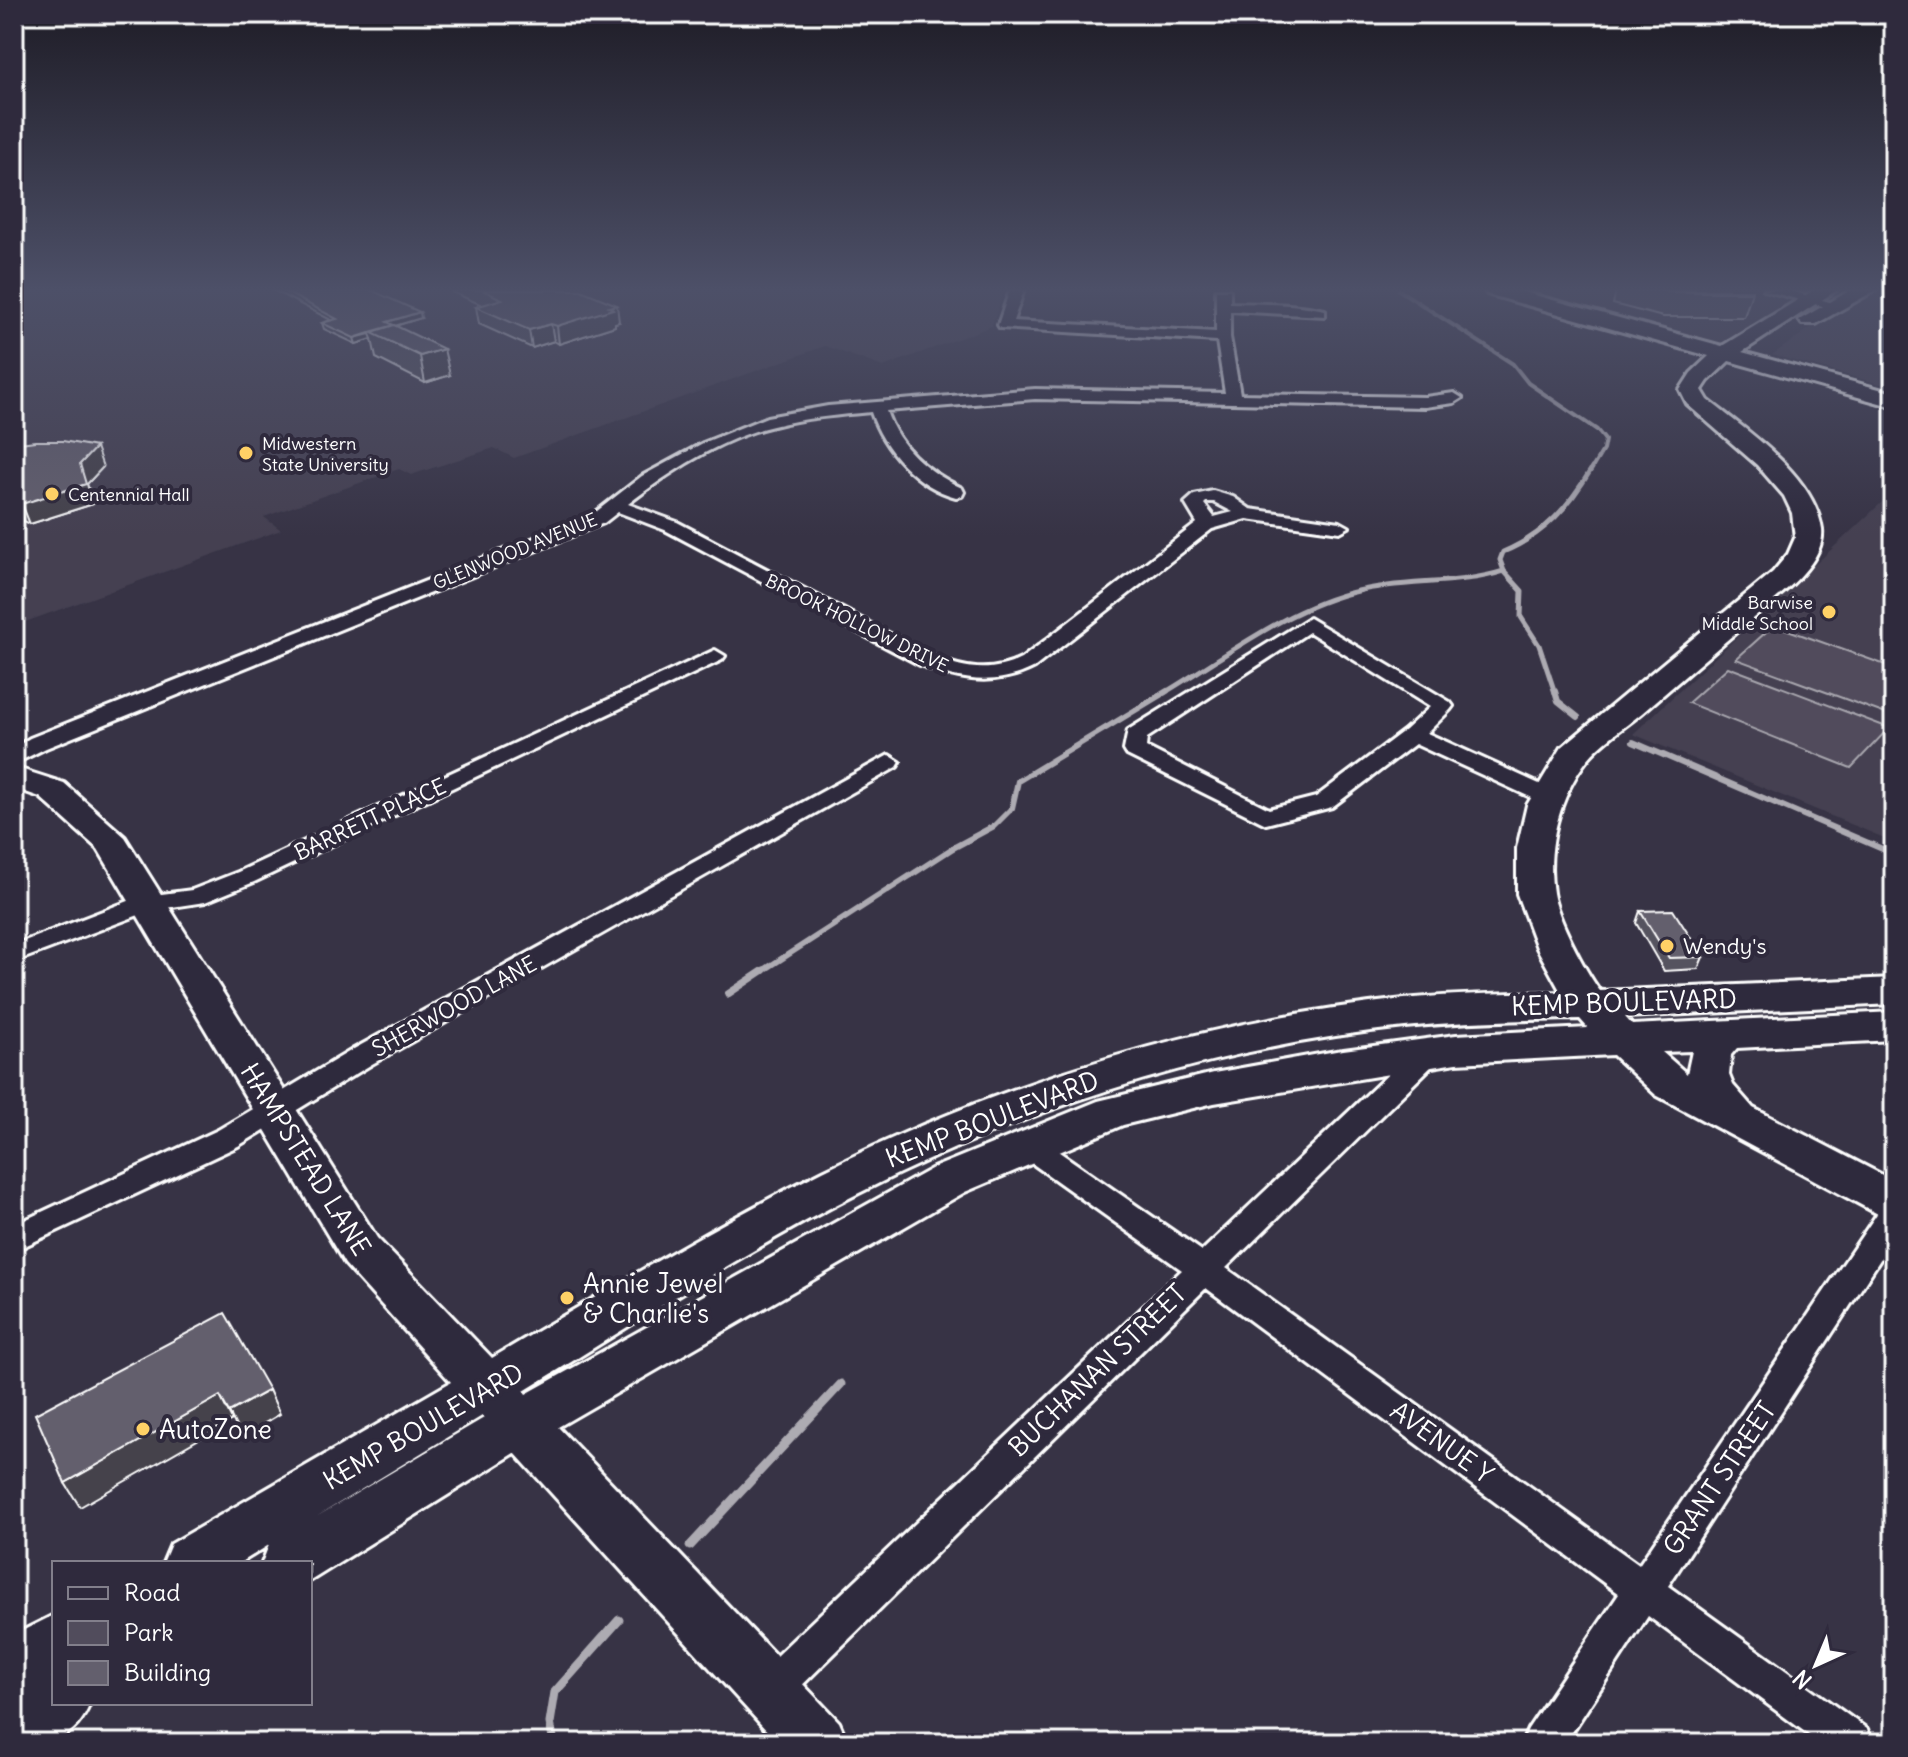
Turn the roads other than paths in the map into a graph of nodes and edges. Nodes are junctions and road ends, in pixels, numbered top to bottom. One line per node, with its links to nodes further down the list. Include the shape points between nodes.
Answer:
1 (1229, 372): 6 (street)
2 (1710, 372): 20 (main road, via 1694,381 1691,390 1698,404 1794,491 1810,532 1803,554 1783,578 1574,754)
3 (1798, 372): 8 (main road)
4 (1810, 372): 5 (main road)
5 (1894, 392)
6 (1233, 397): 7 (street, GLENWOOD AVENUE, via 1425,402); 9 (street, GLENWOOD AVENUE, via 1014,394)
7 (1454, 398)
8 (1894, 400)
9 (877, 407): 10 (street, via 892,440 935,483); 11 (street, GLENWOOD AVENUE, via 781,419 737,433 648,480)
10 (956, 492)
11 (617, 506): 13 (street, BROOK HOLLOW DRIVE, via 671,526 927,661 988,677 1028,663); 17 (street, GLENWOOD AVENUE, via 598,519)
12 (1246, 514): 13 (street, BROOK HOLLOW DRIVE); 13 (street, BROOK HOLLOW DRIVE, via 1233,503 1201,497 1194,503); 14 (street, BROOK HOLLOW DRIVE)
13 (1206, 525)
14 (1340, 527)
15 (715, 656): 21 (street, BARRETT PLACE, via 246,877 196,897)
16 (1413, 735): 16 (street, via 1324,802 1266,817 1135,750 1136,735 1309,624 1443,706); 20 (street)
17 (14, 757)
18 (889, 762): 29 (street, SHERWOOD LANE)
19 (14, 777): 21 (main road, HAMPSTEAD LANE, via 52,790 105,835)
20 (1549, 797): 24 (main road, via 1535,848 1535,894 1556,948)
21 (148, 903): 22 (street, BARRETT PLACE); 29 (main road, HAMPSTEAD LANE)
22 (14, 954)
23 (1894, 991): 24 (main road, KEMP BOULEVARD)
24 (1590, 1005): 27 (main road); 30 (main road, KEMP BOULEVARD, via 1431,1010 1276,1032 1150,1060)
25 (1894, 1026): 26 (main road, KEMP BOULEVARD)
26 (1727, 1034): 27 (main road, KEMP BOULEVARD); 31 (main road, via 1712,1047 1707,1064 1711,1084)
27 (1622, 1040): 28 (main road, KEMP BOULEVARD); 31 (main road, via 1671,1084)
28 (1428, 1053): 32 (main road, KEMP BOULEVARD, via 1214,1088 1113,1112); 36 (street, BUCHANAN STREET)
29 (273, 1110): 35 (street, SHERWOOD LANE, via 228,1138); 37 (main road, HAMPSTEAD LANE, via 361,1251)
30 (995, 1112): 32 (main road); 37 (main road, KEMP BOULEVARD, via 897,1153 768,1220)
31 (1746, 1125): 33 (main road)
32 (1029, 1146): 36 (street, AVENUE Y); 38 (main road, KEMP BOULEVARD, via 949,1180)
33 (1894, 1202)
34 (1894, 1213): 41 (street, GRANT STREET)
35 (14, 1239)
36 (1204, 1269): 41 (street, AVENUE Y); 44 (street, BUCHANAN STREET)
37 (489, 1388): 38 (main road, HAMPSTEAD LANE); 39 (main road, KEMP BOULEVARD)
38 (520, 1423): 40 (main road, KEMP BOULEVARD); 44 (main road, HAMPSTEAD LANE)
39 (193, 1561)
40 (292, 1561)
41 (1644, 1590): 48 (street, GRANT STREET); 49 (street, AVENUE Y)
42 (52, 1645): 43 (main road)
43 (14, 1667)
44 (769, 1690): 47 (main road, HAMPSTEAD LANE)
45 (58, 1705): 46 (main road)
46 (14, 1732)
47 (818, 1743)
48 (1542, 1743)
49 (1853, 1743)

